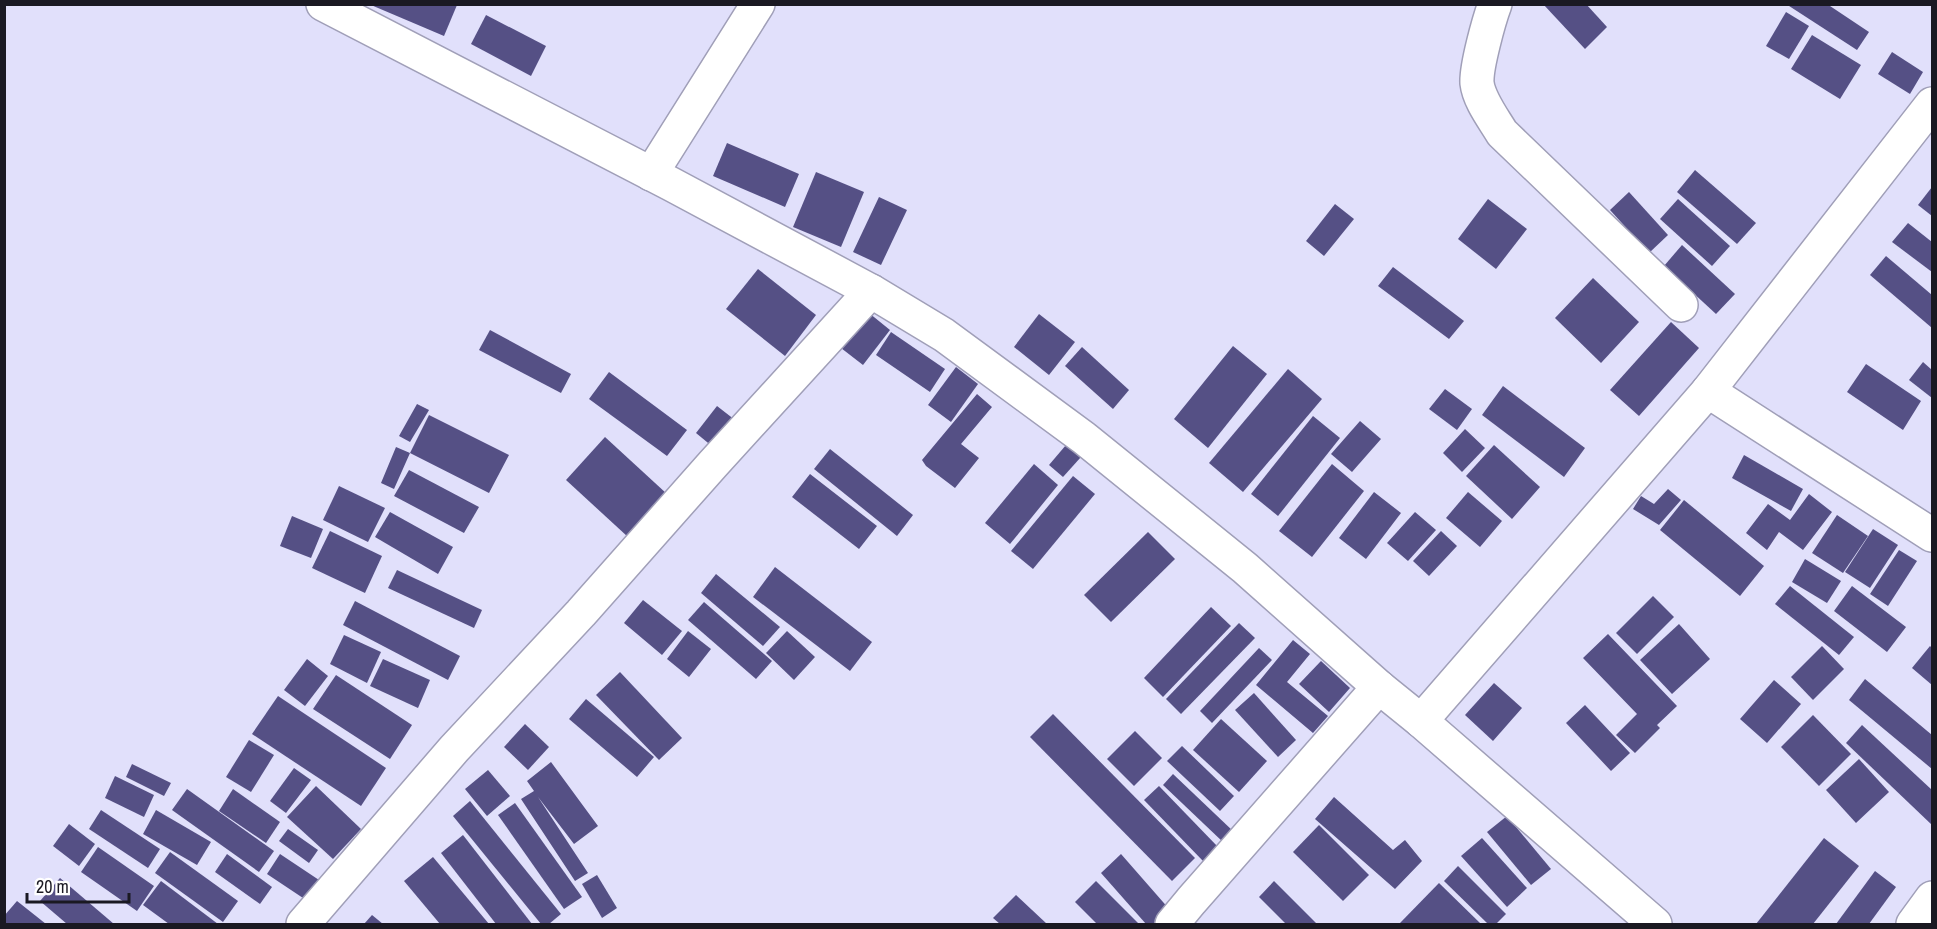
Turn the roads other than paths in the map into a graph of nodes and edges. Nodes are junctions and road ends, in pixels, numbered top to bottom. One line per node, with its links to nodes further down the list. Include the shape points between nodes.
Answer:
1 (323, 4): 5 (street)
2 (758, 4): 5 (street)
3 (1495, 4): 7 (street, via 1477,83 1484,104 1502,133)
4 (1932, 105): 8 (street)
5 (651, 174): 6 (street)
6 (870, 291): 10 (street, via 944,334 1084,438 1245,568); 13 (street, via 454,749)
7 (1681, 306)
8 (1708, 391): 9 (street); 11 (street)
9 (1932, 535)
10 (1379, 687): 11 (street); 14 (street)
11 (1421, 722): 15 (street)
12 (1932, 898): 16 (street)
13 (303, 924)
14 (1172, 924)
15 (1655, 924)
16 (1913, 924)

